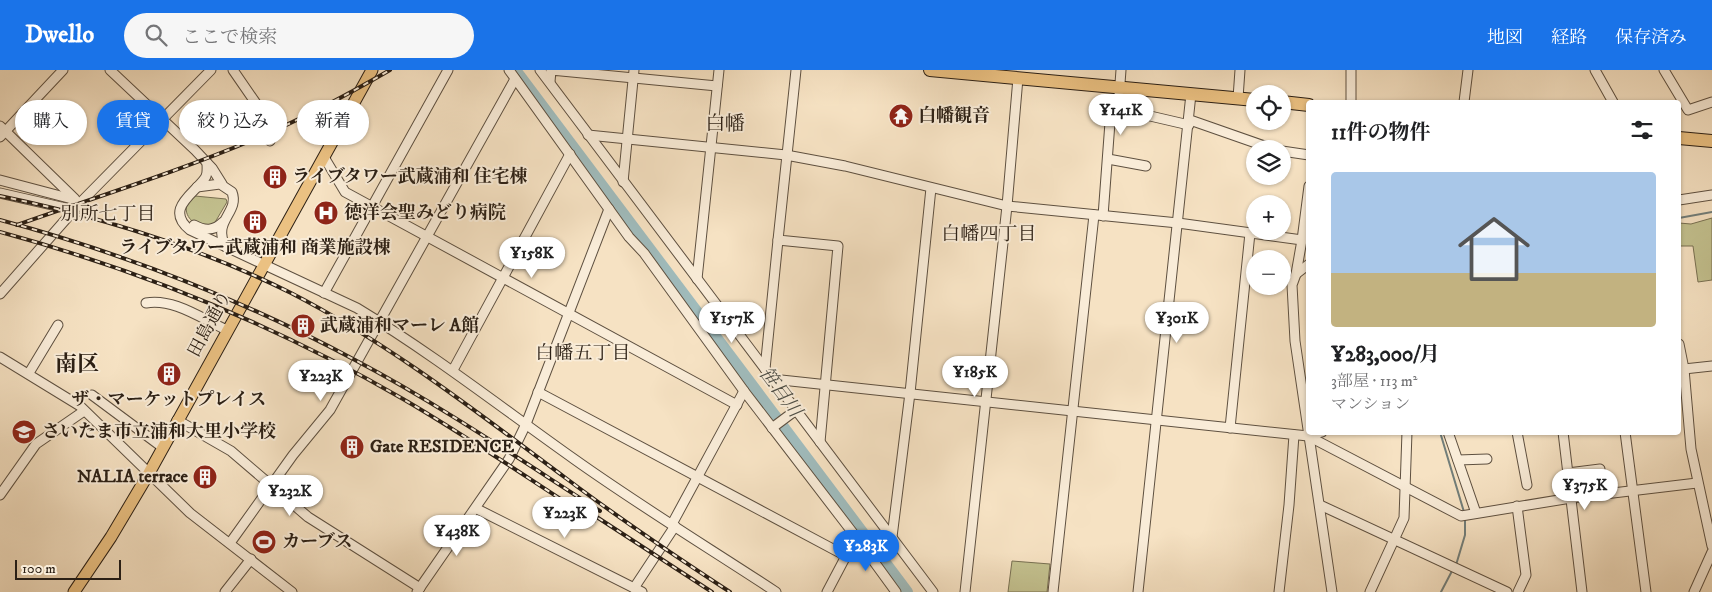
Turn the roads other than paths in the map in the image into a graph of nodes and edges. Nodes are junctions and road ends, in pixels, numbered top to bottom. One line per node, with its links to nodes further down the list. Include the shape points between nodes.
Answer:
1 (63, 70): 39 (street)
2 (110, 70): 27 (street)
3 (210, 70): 36 (street)
4 (233, 70): 28 (street)
5 (372, 70): 51 (main road, 田島通り)
6 (448, 70): 65 (street)
7 (509, 70): 20 (street)
8 (540, 70): 21 (street)
9 (718, 70): 22 (street)
10 (796, 70): 49 (street)
11 (930, 70): 19 (highway)
12 (1122, 70): 23 (street)
13 (1240, 70): 25 (street)
14 (1351, 70): 29 (street)
15 (1468, 70): 30 (street)
16 (1595, 70): 31 (street)
17 (1664, 70): 32 (street, via 1688,110)
18 (634, 74): 21 (street, via 551,70); 22 (street); 41 (street)
19 (1011, 75): 23 (highway); 64 (street)
20 (515, 79): 48 (street); 74 (street)
21 (550, 82): 40 (street)
22 (717, 86): 46 (street)
23 (1121, 88): 24 (highway); 35 (street)
24 (1191, 94): 25 (highway); 37 (street)
25 (1238, 98): 26 (highway)
26 (1246, 99)
27 (142, 100)
28 (254, 100)
29 (1351, 100)
30 (1464, 100)
31 (1612, 100)
32 (1712, 102)
33 (1291, 103): 34 (highway)
34 (1306, 105)
35 (1118, 110): 37 (street); 52 (street, via 1111,109)
36 (169, 115)
37 (1189, 123): 43 (street); 72 (street)
38 (169, 125): 53 (street)
39 (2, 131): 62 (street)
40 (588, 136): 41 (street); 56 (street)
41 (627, 138): 46 (street); 56 (street)
42 (1681, 138): 44 (highway)
43 (1246, 141)
44 (1712, 141)
45 (137, 145): 62 (street)
46 (710, 147): 49 (street); 84 (street)
47 (1291, 153): 50 (street)
48 (570, 154): 66 (street); 83 (street)
49 (786, 155): 59 (street); 76 (street)
50 (1306, 155)
51 (324, 157): 65 (street, via 345,192); 80 (main road, 田島通り)
52 (1108, 159): 54 (street); 69 (street)
53 (207, 163): 57 (street); 58 (street, via 206,176)
54 (1146, 166)
55 (0, 180): 62 (street)
56 (623, 182): 84 (street)
57 (222, 184): 58 (street); 71 (street, via 234,198)
58 (194, 188): 70 (street, via 183,203)
59 (931, 188): 64 (street); 104 (street)
60 (0, 193): 68 (street)
61 (1712, 195): 63 (street)
62 (78, 200): 68 (street)
63 (1681, 200)
64 (1007, 206): 69 (street); 106 (street)
65 (372, 207): 74 (street); 85 (street)
66 (609, 209): 88 (street); 102 (street)
67 (1306, 209): 78 (street)
68 (74, 210): 86 (street)
69 (1098, 215): 72 (street); 109 (street)
70 (180, 219): 71 (street, via 204,229 215,228); 79 (street, via 190,230)
71 (223, 222): 79 (street, via 222,236)
72 (1178, 223): 73 (street); 112 (street)
73 (1246, 232)
74 (426, 236): 83 (street); 89 (street)
75 (1291, 239): 78 (street)
76 (778, 240): 95 (street); 101 (street, via 838,246)
77 (1249, 240): 116 (street)
78 (1302, 240): 82 (street)
79 (226, 247): 80 (street)
80 (262, 265): 85 (street); 91 (main road, 田島通り)
81 (1306, 266): 82 (street)
82 (1296, 274): 113 (street, via 1292,285 1295,341)
83 (504, 277): 88 (street); 97 (street)
84 (697, 279): 95 (street)
85 (324, 292): 89 (street)
86 (0, 294)
87 (146, 303): 91 (street, via 172,304)
88 (567, 313): 103 (street); 107 (street)
89 (380, 322): 97 (street); 135 (street, via 330,410)
90 (58, 325): 98 (street)
91 (228, 330): 111 (main road, 田島通り)
92 (1681, 354): 96 (street)
93 (0, 357): 98 (street)
94 (1712, 366): 96 (street)
95 (765, 369): 99 (street)
96 (1684, 369): 100 (street)
97 (453, 370): 114 (street)
98 (29, 373): 108 (street)
99 (772, 379): 101 (street); 110 (street)
100 (1682, 382): 133 (street)
101 (826, 385): 104 (street); 125 (street)
102 (744, 391): 107 (street); 115 (street)
103 (538, 392): 114 (street); 132 (street)
104 (910, 393): 106 (street); 147 (street)
105 (92, 395): 126 (street)
106 (986, 402): 109 (street); 163 (street)
107 (737, 405): 132 (street)
108 (84, 411): 130 (street); 138 (street, via 36,444)
109 (1071, 411): 112 (street); 164 (street)
110 (794, 412): 115 (street); 125 (street)
111 (177, 420): 126 (main road, 田島通り); 135 (street, via 231,452)
112 (1156, 420): 116 (street); 165 (street)
113 (1306, 421)
114 (526, 424): 142 (street, via 509,459); 145 (street, via 574,460)
115 (773, 427): 146 (street)
116 (1230, 428): 117 (street)
117 (1294, 435): 124 (street); 166 (street, via 1290,505)
118 (1312, 435): 124 (street)
119 (1406, 435): 136 (street)
120 (1449, 435): 128 (street)
121 (1518, 435): 134 (street)
122 (1563, 435): 131 (street)
123 (1625, 435): 137 (street)
124 (1308, 436): 136 (street); 140 (street)
125 (820, 442): 147 (street)
126 (162, 447): 130 (main road, 田島通り)
127 (1487, 459): 128 (street)
128 (1458, 460): 143 (street)
129 (1600, 469): 131 (street)
130 (149, 473): 149 (street, via 190,514); 156 (main road, 田島通り)
131 (1568, 473): 139 (street)
132 (698, 478): 145 (street); 152 (street)
133 (1697, 483): 137 (street); 144 (street)
134 (1527, 485)
135 (271, 486): 149 (street); 154 (street, via 308,517)
136 (1405, 488): 143 (street, via 1461,516); 148 (street, via 1404,518)
137 (1632, 492): 139 (street); 172 (street)
138 (0, 495)
139 (1571, 498): 141 (street); 171 (street)
140 (1320, 505): 148 (street); 167 (street)
141 (1517, 506): 143 (street); 170 (street, via 1526,575)
142 (477, 509): 154 (street); 155 (street)
143 (1476, 513)
144 (1709, 522): 150 (street)
145 (674, 525): 155 (street); 159 (street)
146 (856, 537): 152 (street); 161 (street)
147 (892, 537): 162 (street)
148 (1395, 540): 168 (street); 169 (street)
149 (230, 543): 153 (street)
150 (1712, 546)
151 (1712, 552): 173 (street)
152 (846, 556): 160 (street)
153 (251, 560): 157 (street); 158 (street)
154 (418, 590)
155 (638, 590)
156 (74, 592)
157 (225, 592)
158 (292, 592)
159 (776, 592)
160 (827, 592)
161 (896, 592)
162 (933, 592)
163 (965, 592)
164 (1053, 592)
165 (1138, 592)
166 (1279, 592)
167 (1332, 592)
168 (1370, 592)
169 (1508, 592)
170 (1518, 592)
171 (1582, 592)
172 (1646, 592)
173 (1694, 592)

